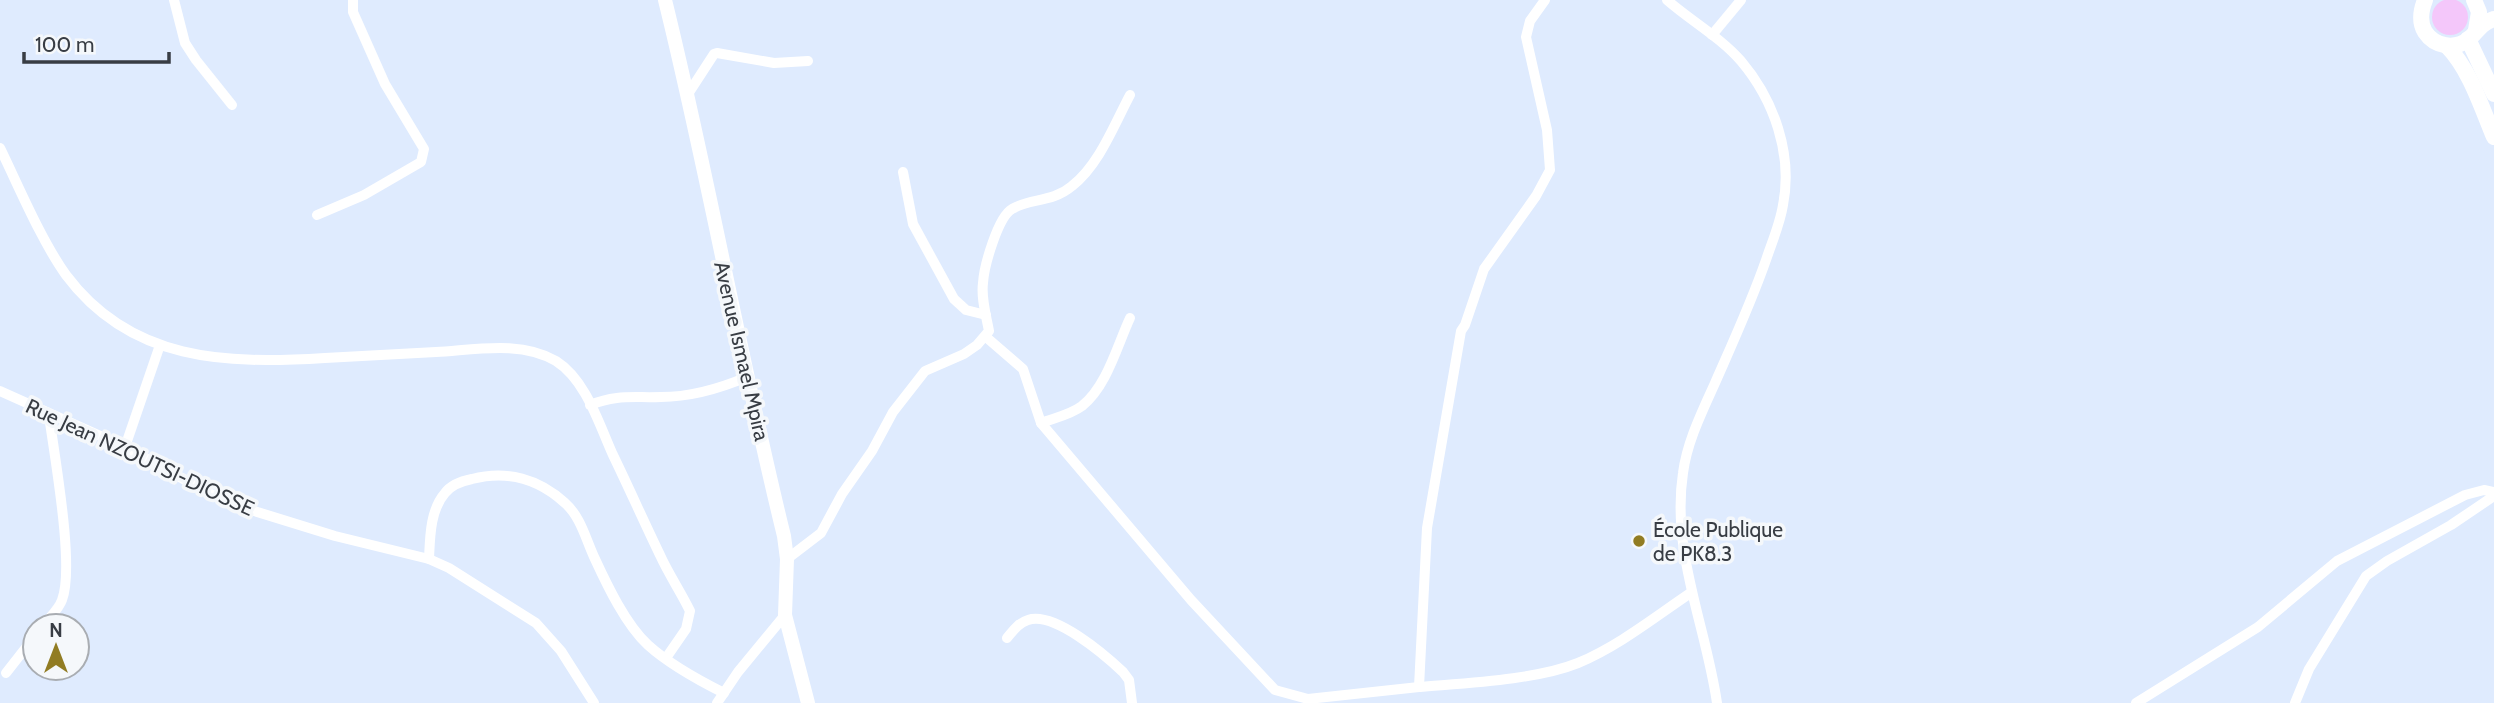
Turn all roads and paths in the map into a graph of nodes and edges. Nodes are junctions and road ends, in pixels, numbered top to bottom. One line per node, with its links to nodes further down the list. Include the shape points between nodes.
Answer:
1 (174, 0): 18 (street, via 185,43)
2 (353, 0): 22 (street, via 353,12 385,84 424,149 421,162 391,182)
3 (665, 0): 15 (main road, Avenue Ismael Mpira)
4 (1545, 0): 43 (street, via 1530,20 1526,37 1547,130 1550,170 1484,269 1461,331 1427,528)
5 (1667, 0): 12 (street)
6 (1741, 0): 12 (street)
7 (2425, 0): 13 (highway, via 2423,29)
8 (2476, 3): 9 (highway); 11 (highway, via 2479,18)
9 (2494, 9)
10 (2494, 19): 11 (highway)
11 (2472, 34): 13 (highway, via 2462,43); 16 (highway)
12 (1712, 35): 36 (street, via 1743,64 1771,111 1784,151 1785,189 1751,303 1699,418 1683,472 1681,531)
13 (2446, 46): 19 (highway, via 2466,73)
14 (808, 61): 15 (street, via 774,63 717,53)
15 (688, 94): 27 (main road, Avenue Ismael Mpira)
16 (2494, 94)
17 (1130, 96): 23 (street, via 1073,186 1045,201 1017,206 1002,220 983,282)
18 (232, 105)
19 (2494, 137)
20 (0, 148): 26 (street, via 65,273 97,309)
21 (902, 172): 23 (street, via 913,224 954,299 966,310)
22 (317, 215)
23 (986, 315): 25 (street)
24 (1130, 318): 31 (street, via 1094,393 1081,406)
25 (986, 337): 31 (street, via 1023,369); 35 (street, via 964,354 925,371 893,412 821,533)
26 (160, 345): 29 (street, via 207,357 269,360 521,349 556,361); 32 (street)
27 (747, 377): 29 (street, via 687,395 629,395); 35 (main road, Avenue Ismael Mpira)
28 (0, 391): 30 (street, Rue Jean NZOUTSI-DIOSSE)
29 (590, 405): 41 (street, via 690,611 686,629)
30 (49, 415): 32 (street, Rue Jean NZOUTSI-DIOSSE); 37 (street, via 66,572 62,601)
31 (1041, 423): 46 (street, via 1252,667 1275,690)
32 (125, 447): 34 (street, Rue Jean NZOUTSI-DIOSSE, via 238,506)
33 (2494, 494): 51 (street, via 2484,490 2465,495 2337,561 2258,627); 52 (street, via 2366,576 2309,669)
34 (429, 559): 41 (street, via 436,509 445,493 460,481 497,474 536,483 568,505 619,605 647,644); 45 (street, Rue Jean NZOUTSI-DIOSSE, via 536,623 561,651)
35 (787, 559): 38 (main road, Avenue Ismael Mpira)
36 (1692, 592): 43 (street, via 1576,664 1479,682); 50 (street)
37 (54, 612)
38 (785, 615): 44 (street); 48 (main road, Avenue Ismael Mpira)
39 (1007, 638): 49 (street, via 1030,619 1049,621 1069,631 1123,672 1129,680)
40 (21, 654): 42 (street)
41 (666, 658): 44 (street)
42 (6, 673)
43 (1419, 687): 46 (street)
44 (724, 693): 47 (street)
45 (588, 700)
46 (1307, 701)
47 (717, 703)
48 (808, 703)
49 (1132, 703)
50 (1717, 703)
51 (2136, 703)
52 (2295, 703)

